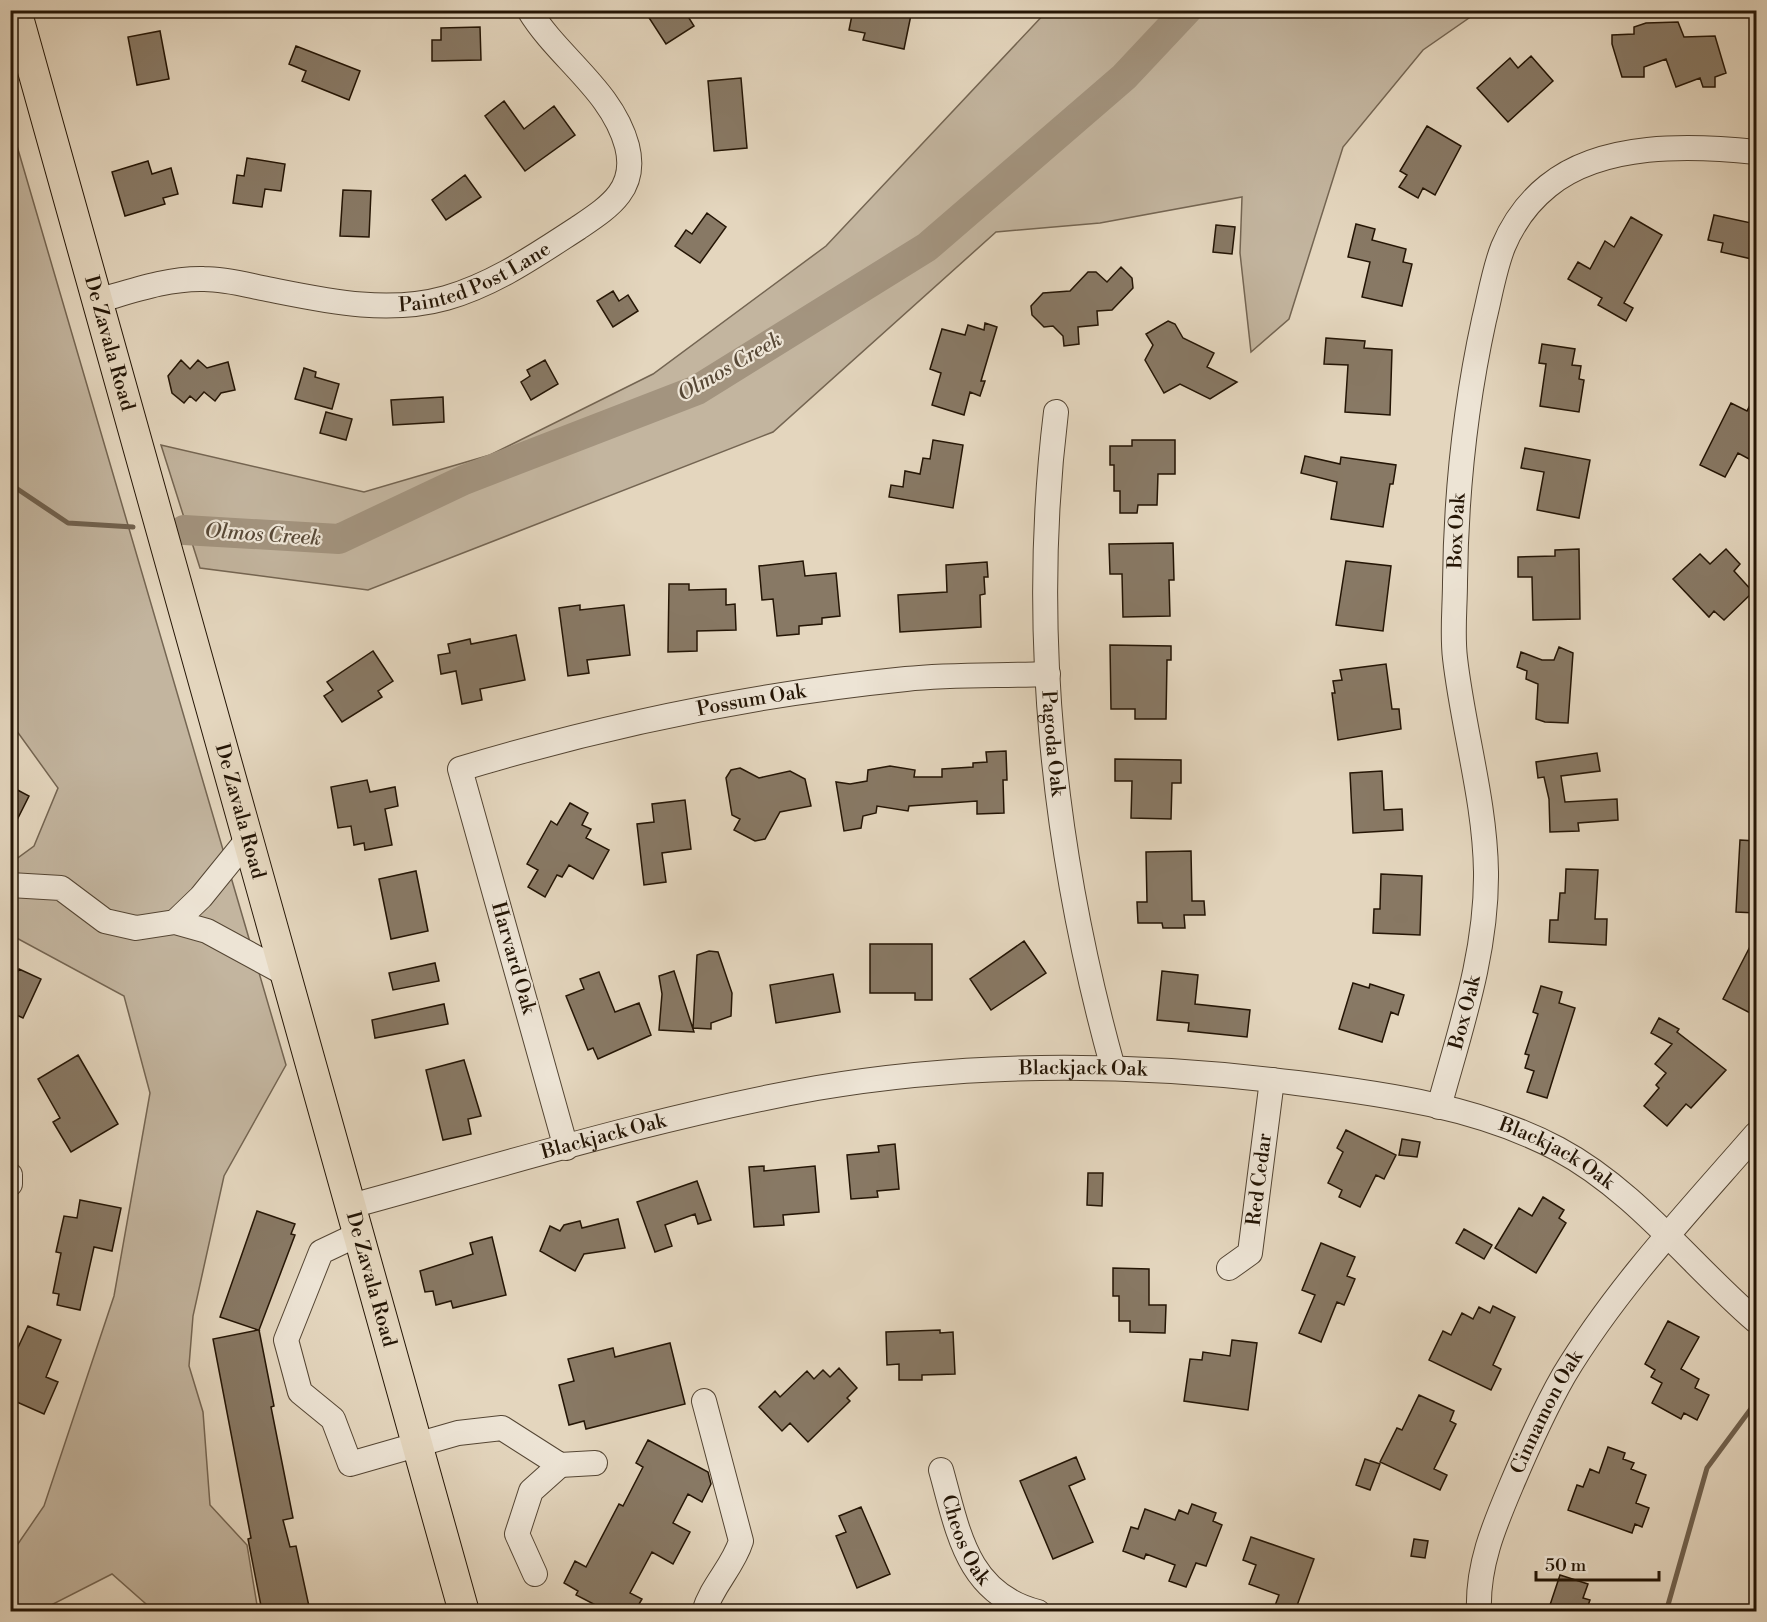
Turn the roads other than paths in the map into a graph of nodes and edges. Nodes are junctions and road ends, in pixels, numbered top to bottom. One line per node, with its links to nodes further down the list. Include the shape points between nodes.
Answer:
1 (16, 10): 4 (main road, De Zavala Road)
2 (529, 10): 4 (street, Painted Post Lane, via 549,39 603,98 619,124 629,162 627,178 610,207 511,272 469,290 423,303 338,303 206,279 157,284)
3 (1756, 152): 14 (street, Box Oak, via 1640,150 1587,163 1538,195 1517,221 1502,250 1473,370 1456,502 1454,654 1482,825 1485,902 1470,993)
4 (98, 301): 8 (main road, De Zavala Road)
5 (1056, 412): 6 (street, Pagoda Oak, via 1047,552)
6 (1048, 674): 7 (street, Possum Oak, via 909,678 743,701 557,740); 12 (street, Pagoda Oak, via 1057,798 1070,882 1091,991)
7 (460, 769): 16 (street, Harvard Oak)
8 (248, 839): 10 (street, via 201,897); 11 (main road, De Zavala Road)
9 (10, 885): 10 (street, via 61,888 105,921 136,928)
10 (175, 922): 11 (street, via 207,931)
11 (286, 974): 19 (main road, De Zavala Road)
12 (1113, 1068): 13 (street, Blackjack Oak); 16 (street, Blackjack Oak, via 982,1070 822,1088 750,1101)
13 (1272, 1080): 14 (street, Blackjack Oak, via 1366,1091); 22 (street, Red Cedar, via 1250,1253)
14 (1439, 1107): 21 (street, Blackjack Oak, via 1494,1121 1563,1151 1623,1195)
15 (1756, 1134): 21 (street, Cinnamon Oak)
16 (566, 1148): 19 (street, Blackjack Oak)
17 (10, 1174): 18 (street)
18 (10, 1184)
19 (351, 1206): 20 (main road, De Zavala Road)
20 (359, 1234): 25 (main road, De Zavala Road); 25 (street, via 321,1252 286,1340 300,1392 333,1419 350,1464)
21 (1667, 1237): 23 (street, Blackjack Oak); 33 (street, Cinnamon Oak, via 1642,1264 1566,1372 1531,1439 1482,1565)
22 (1228, 1268)
23 (1756, 1322)
24 (704, 1401): 31 (street, via 741,1541 737,1556 710,1594)
25 (418, 1445): 27 (street, via 458,1433 502,1428); 30 (main road, De Zavala Road)
26 (595, 1463): 27 (street)
27 (560, 1465): 29 (street, via 531,1491 518,1534)
28 (941, 1470): 32 (street, Cheos Oak, via 968,1559 996,1592)
29 (535, 1575)
30 (464, 1611)
31 (704, 1611)
32 (1038, 1611)
33 (1479, 1611)

